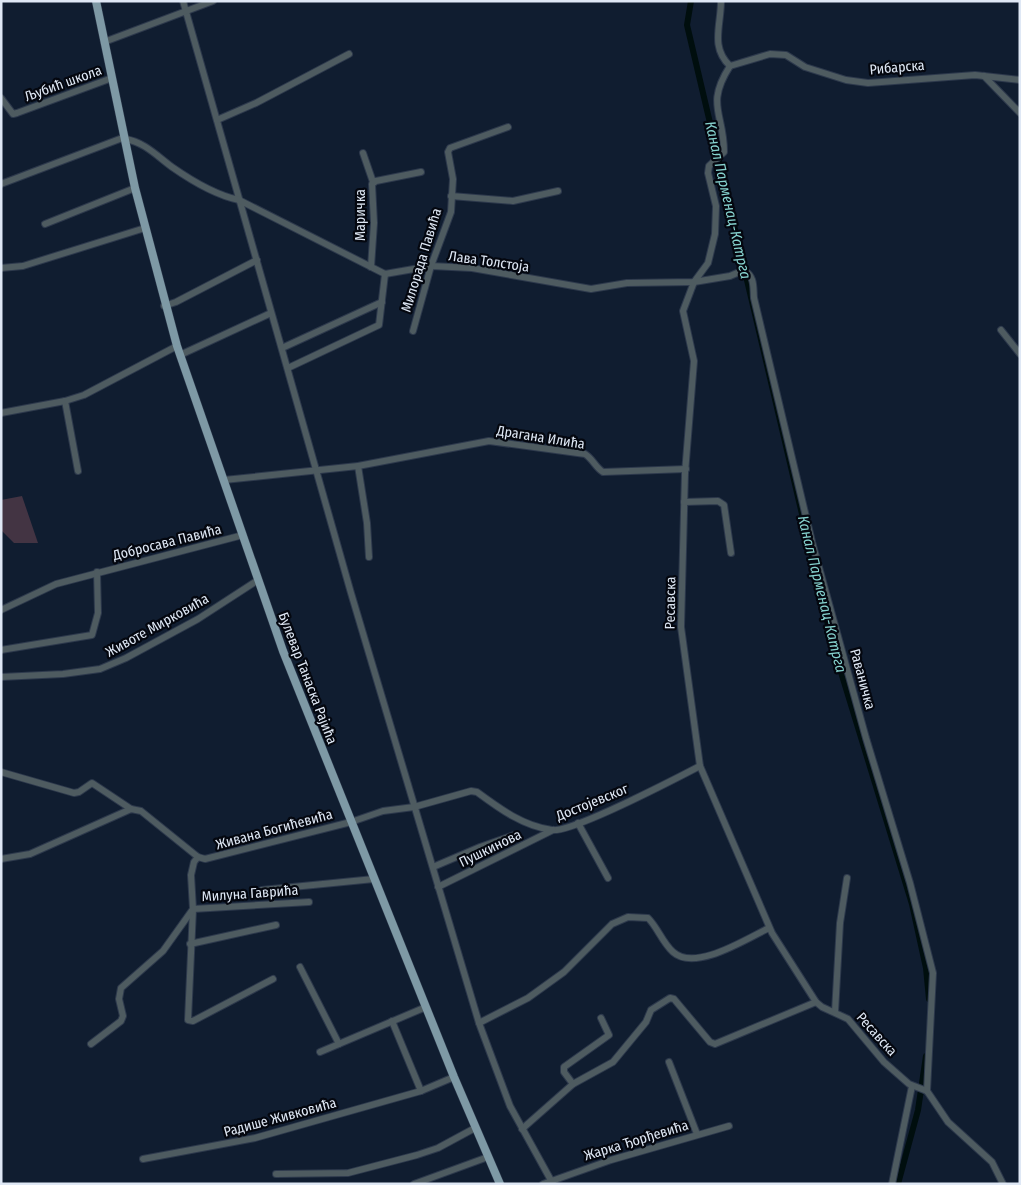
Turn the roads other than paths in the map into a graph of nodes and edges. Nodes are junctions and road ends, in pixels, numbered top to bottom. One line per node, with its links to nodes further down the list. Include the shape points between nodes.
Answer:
1 (96, 1): 6 (main road, Булевар Танаска Рајића)
2 (183, 1): 5 (street)
3 (213, 1): 5 (street)
4 (721, 1): 8 (street, via 717,46)
5 (187, 13): 6 (street); 14 (street)
6 (104, 42): 10 (main road, Булевар Танаска Рајића)
7 (350, 54): 14 (street)
8 (730, 66): 9 (street, Рибарска, via 770,54 786,55 805,67 868,84 927,77); 32 (street, Ресавска, via 720,82 716,102 724,152 712,161 708,173 716,206 715,234 708,262)
9 (984, 76): 11 (street, Рибарска); 13 (street)
10 (112, 78): 12 (street, Љубић школа, via 13,114); 16 (main road, Булевар Танаска Рајића)
11 (1020, 80)
12 (1, 98)
13 (1020, 113)
14 (217, 120): 24 (street)
15 (508, 127): 23 (street, Милорада Павића, via 450,148)
16 (125, 138): 20 (street); 21 (main road, Булевар Танаска Рајића); 24 (street, via 138,141 222,197)
17 (363, 153): 19 (street)
18 (421, 172): 19 (street, Маричка)
19 (373, 182): 28 (street, Маричка)
20 (1, 184)
21 (135, 188): 25 (street); 26 (main road, Булевар Танаска Рајића)
22 (558, 191): 23 (street, Милорада Павића, via 513,201)
23 (451, 196): 29 (street, Милорада Павића, via 451,212)
24 (239, 200): 27 (street); 28 (street)
25 (45, 224)
26 (145, 228): 30 (street, via 23,266); 34 (main road, Булевар Танаска Рајића)
27 (257, 260): 34 (street); 35 (street)
28 (371, 266): 31 (street)
29 (432, 266): 31 (street, Лава Толстоја); 32 (street, Лава Толстоја, via 472,268 591,289 627,283); 37 (street, Милорада Павића)
30 (1, 268)
31 (385, 274): 33 (street)
32 (694, 282): 46 (street, Ресавска, via 683,311 694,361); 96 (street, Раваничка, via 731,276 744,270 753,279 754,298 812,542 933,973)
33 (382, 302): 39 (street); 42 (street, via 379,325)
34 (164, 306): 38 (main road, Булевар Танаска Рајића)
35 (271, 313): 39 (street); 41 (street)
36 (1001, 330): 40 (street)
37 (413, 331)
38 (176, 346): 41 (main road, Булевар Танаска Рајића); 43 (street, via 84,395)
39 (282, 348): 42 (street)
40 (1020, 354)
41 (180, 355): 49 (main road, Булевар Танаска Рајића)
42 (288, 368): 48 (street)
43 (65, 401): 44 (street); 47 (street)
44 (1, 413)
45 (358, 466): 46 (street, Драгана Илића, via 489,441 585,454 603,472); 48 (street, Драгана Илића); 53 (street)
46 (686, 469): 50 (street, Ресавска)
47 (78, 471)
48 (317, 471): 49 (street); 61 (street)
49 (224, 480): 51 (main road, Булевар Танаска Рајића)
50 (684, 502): 52 (street, via 718,501 724,505); 59 (street, Ресавска, via 680,627)
51 (243, 535): 54 (street, Добросава Павића); 55 (main road, Булевар Танаска Рајића)
52 (731, 553)
53 (369, 557)
54 (96, 572): 56 (street, Добросава Павића, via 47,587); 57 (street, Добросава Павића, via 98,613 92,635)
55 (258, 580): 58 (street, Животе Мирковића, via 198,619 100,669); 63 (main road, Булевар Танаска Рајића, via 282,651)
56 (1, 610)
57 (1, 650)
58 (1, 677)
59 (700, 766): 64 (street, Достојевског); 78 (street, Ресавска)
60 (1, 772): 62 (street, Живана Богићевића, via 74,793 92,784)
61 (414, 807): 63 (street, Достојевског); 65 (street, Достојевског, via 463,792 477,792 508,815); 69 (street)
62 (130, 809): 67 (street, Живана Богићевића, via 141,811); 68 (street, via 30,854)
63 (351, 822): 67 (street, Живана Богићевића, via 219,857); 72 (main road, Булевар Танаска Рајића)
64 (578, 823): 65 (street, Достојевског); 70 (street)
65 (553, 830): 73 (street, Пушкинова)
66 (514, 835): 69 (street)
67 (198, 857): 76 (street, Милуна Гаврића, via 191,875)
68 (1, 860)
69 (433, 867): 73 (street)
70 (608, 878)
71 (847, 878): 84 (street, via 840,923)
72 (374, 879): 74 (street); 83 (main road, Булевар Танаска Рајића)
73 (438, 887): 87 (street)
74 (262, 890)
75 (309, 902): 76 (street, Милуна Гаврића)
76 (194, 909): 79 (street, Милуна Гаврића); 88 (street, Милуна Гаврића, via 163,951 121,988 119,999 124,1016)
77 (276, 925): 79 (street)
78 (769, 928): 82 (street, Ресавска); 87 (street, via 705,958 692,960 675,954 648,918 628,917 612,924 564,972 528,998)
79 (190, 944): 81 (street, Милуна Гаврића, via 187,1018 191,1021)
80 (300, 967): 89 (street)
81 (273, 979)
82 (816, 1002): 84 (street, Ресавска); 93 (street, via 715,1044 670,998 651,1010 621,1055)
83 (426, 1007): 86 (street); 92 (main road, Булевар Танаска Рајића)
84 (835, 1012): 94 (street, Ресавска, via 848,1019 884,1062)
85 (601, 1018): 93 (street, via 609,1036 564,1067)
86 (392, 1021): 89 (street); 95 (street)
87 (479, 1023): 99 (street, via 510,1106)
88 (91, 1044)
89 (339, 1044): 90 (street)
90 (320, 1052)
91 (669, 1062): 100 (street)
92 (454, 1077): 95 (street, Радише Живковића); 98 (main road, Булевар Танаска Рајића)
93 (573, 1084): 99 (street)
94 (914, 1087): 96 (street); 108 (street)
95 (420, 1091): 102 (street, Радише Живковића, via 255,1138)
96 (926, 1091): 109 (street, via 948,1122 992,1162)
97 (729, 1126): 100 (street, Жарка Ђорђевића)
98 (475, 1128): 101 (main road, Булевар Танаска Рајића); 103 (street, via 424,1153 348,1173)
99 (522, 1128): 104 (street)
100 (697, 1134): 104 (street, Жарка Ђорђевића)
101 (488, 1157): 105 (street); 106 (main road, Булевар Танаска Рајића)
102 (143, 1159)
103 (276, 1174)
104 (551, 1182): 107 (street, Жарка Ђорђевића)
105 (414, 1184)
106 (500, 1184)
107 (543, 1184)
108 (892, 1184)
109 (1003, 1184)

